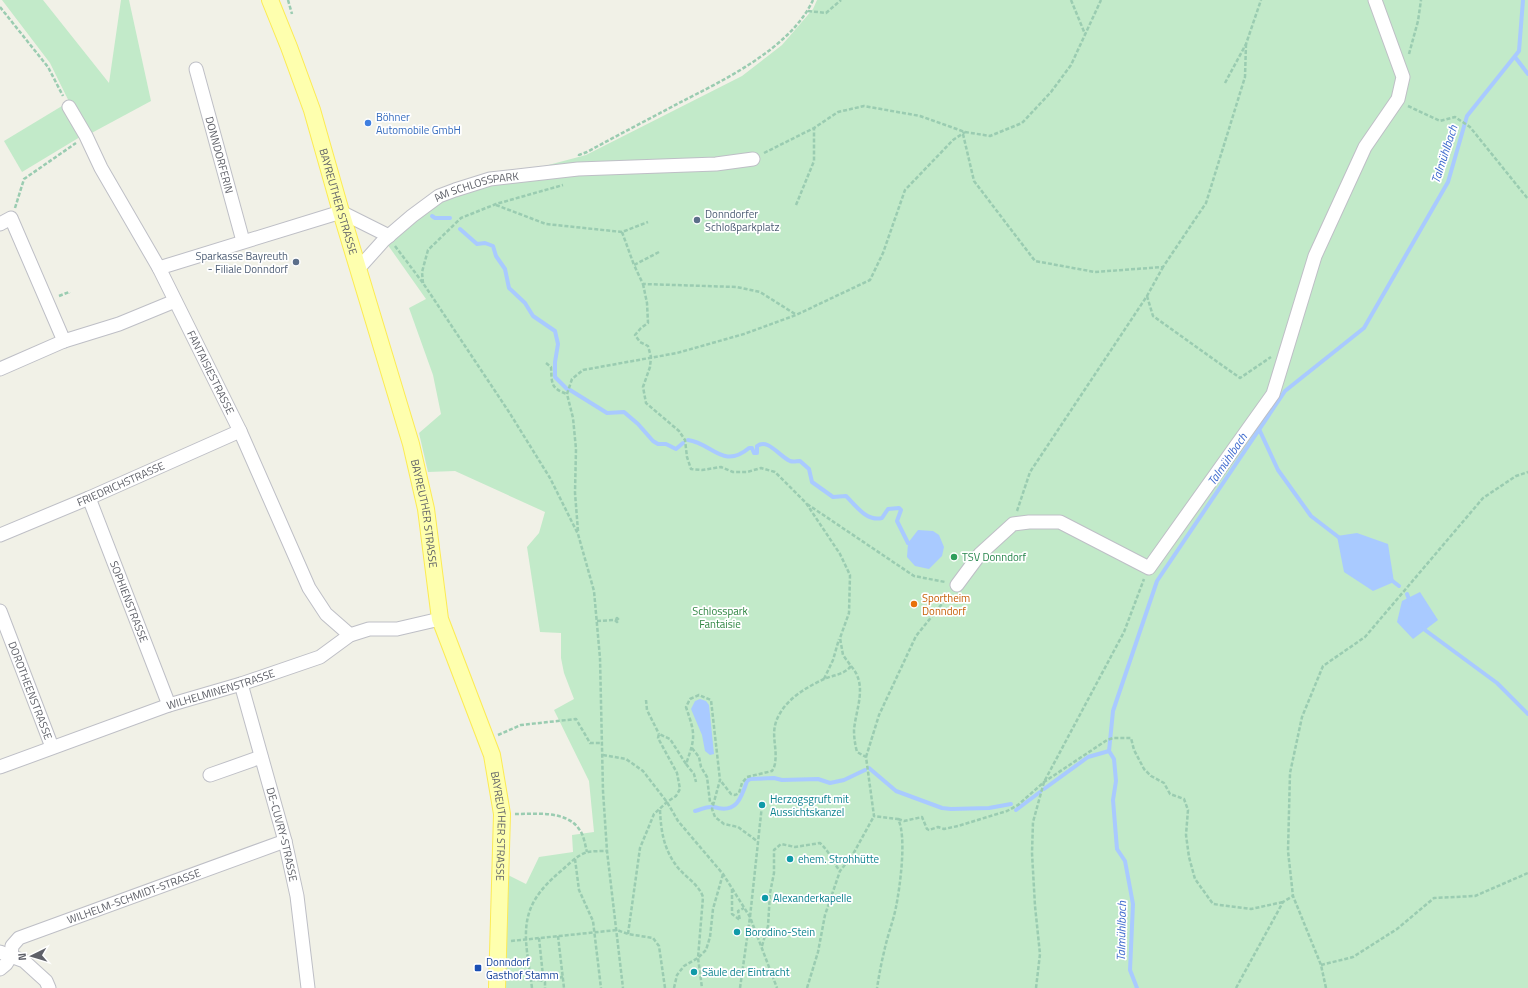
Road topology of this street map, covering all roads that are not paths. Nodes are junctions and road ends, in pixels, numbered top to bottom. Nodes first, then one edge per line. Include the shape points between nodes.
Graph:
1 (270, 0) edge
2 (1375, 0) edge
3 (196, 68) dead end
4 (69, 107) road end
5 (752, 159) road end
6 (341, 212) junction
7 (0, 224) edge
8 (389, 236) junction
9 (243, 241) junction
10 (159, 268) junction
11 (358, 269) junction
12 (175, 301) junction
13 (64, 341) junction
14 (0, 369) edge
15 (240, 431) junction
16 (89, 498) junction
17 (0, 535) edge
18 (957, 585) road end
19 (0, 611) edge
20 (440, 619) junction
21 (350, 635) junction
22 (241, 684) junction
23 (170, 705) junction
24 (52, 747) junction
25 (261, 756) junction
26 (0, 767) edge
27 (210, 774) dead end
28 (285, 841) junction
29 (5, 954) edge
30 (0, 969) edge
31 (49, 988) edge
32 (308, 988) edge
33 (497, 988) edge

1 - 6 main road, BAYREUTHER STRASSE via 312,110
2 - 18 street via 1403,77 1398,99 1365,147 1315,256 1273,394 1149,568 1060,522 1029,522 1013,524 980,554
3 - 9 street, DONNDORFERIN
4 - 10 street, FANTAISIESTRASSE
5 - 8 street, AM SCHLOSSPARK via 716,164 578,169 490,179 439,196
6 - 8 street
6 - 9 street
6 - 11 main road, BAYREUTHER STRASSE
7 - 13 street via 11,218
8 - 11 street, AM SCHLOSSPARK
9 - 10 street
10 - 12 street, FANTAISIESTRASSE
11 - 20 main road, BAYREUTHER STRASSE via 411,444 424,502
12 - 13 street via 118,324
12 - 15 street, FANTAISIESTRASSE
13 - 14 street
15 - 16 street, FRIEDRICHSTRASSE
15 - 21 street, FANTAISIESTRASSE via 309,588 326,614
16 - 17 street, FRIEDRICHSTRASSE
16 - 23 street, SOPHIENSTRASSE
19 - 24 street, DOROTHEENSTRASSE
20 - 21 street, WILHELMINENSTRASSE via 397,629 369,629
20 - 33 main road, BAYREUTHER STRASSE via 492,755 502,814
21 - 22 street, WILHELMINENSTRASSE via 320,657
22 - 23 street, WILHELMINENSTRASSE
22 - 25 street, DE-CUVRY-STRASSE
23 - 24 street, WILHELMINENSTRASSE
24 - 26 street, WILHELMINENSTRASSE
25 - 27 street
25 - 28 street, DE-CUVRY-STRASSE
28 - 29 street, WILHELM-SCHMIDT-STRASSE via 19,938
28 - 32 street, DE-CUVRY-STRASSE via 297,896
29 - 30 street, WILHELM-SCHMIDT-STRASSE via 6,964
29 - 31 street via 24,961 46,981

